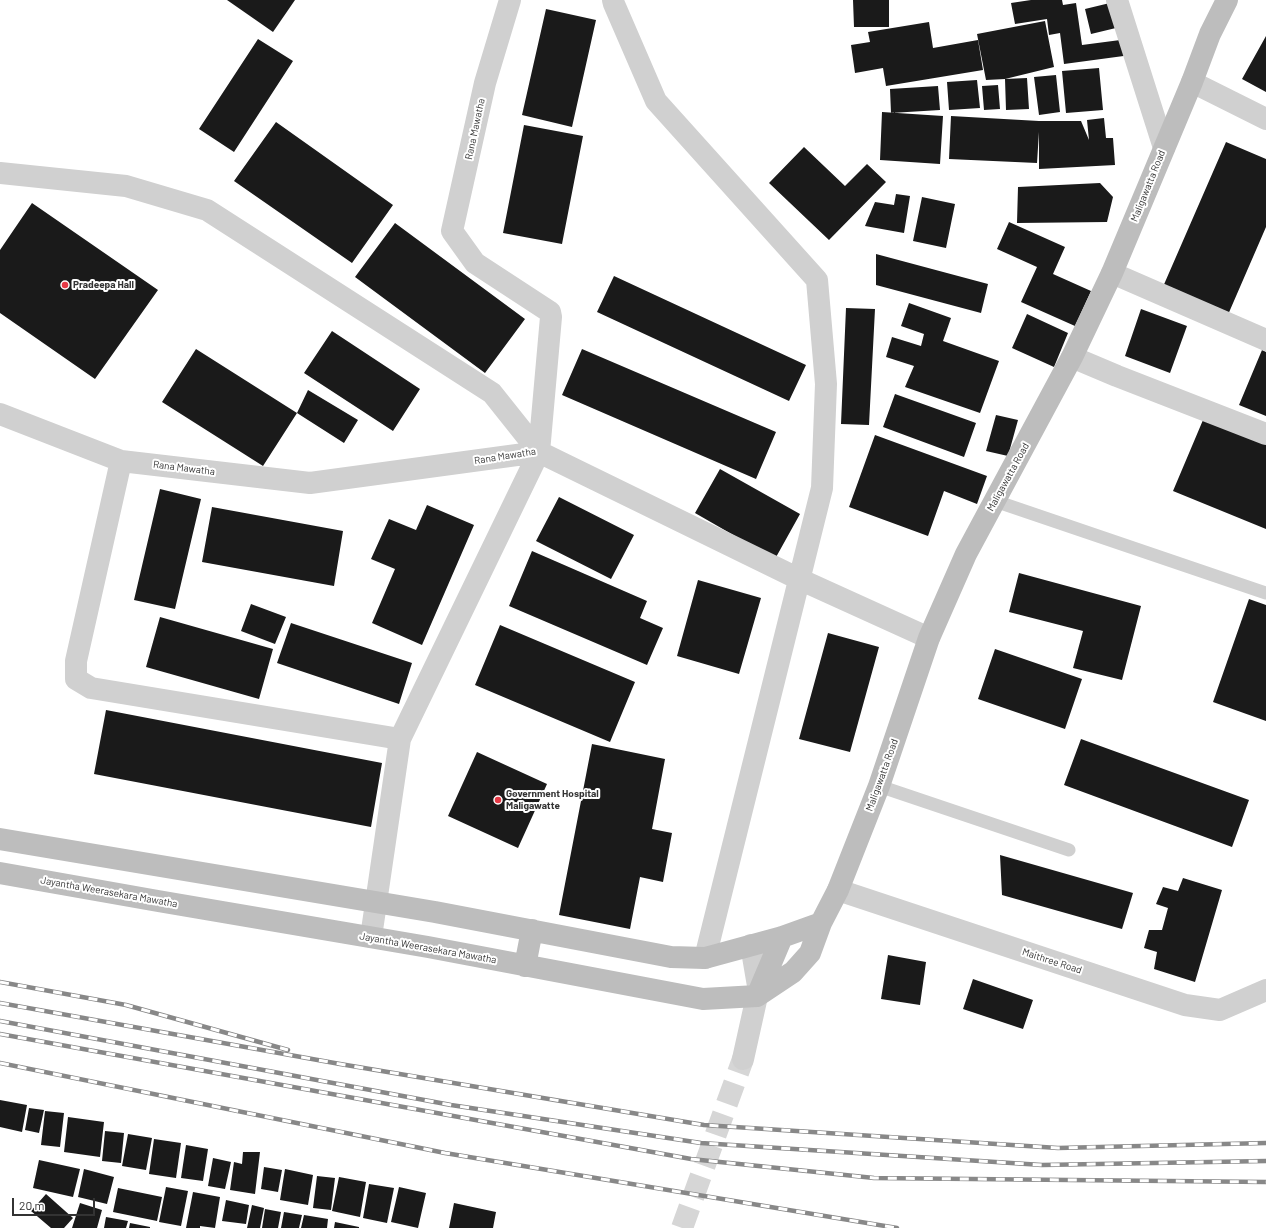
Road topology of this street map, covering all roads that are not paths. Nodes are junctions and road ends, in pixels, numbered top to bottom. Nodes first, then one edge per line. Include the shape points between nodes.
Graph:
1 (510, 0) edge
2 (1117, 0) edge
3 (1227, 0) edge
4 (613, 2) edge
5 (1192, 82) junction
6 (1266, 119) edge
7 (1164, 148) junction
8 (0, 172) edge
9 (1112, 273) junction
10 (1266, 340) edge
11 (1072, 357) junction
12 (0, 414) edge
13 (1266, 434) edge
14 (539, 452) junction
15 (121, 461) junction
16 (995, 501) junction
17 (799, 579) junction
18 (1266, 593) edge
19 (929, 638) junction
20 (400, 739) junction
21 (879, 786) junction
22 (0, 839) edge
23 (1069, 850) dead end
24 (0, 872) edge
25 (838, 890) junction
26 (377, 902) junction
27 (821, 923) junction
28 (532, 930) junction
29 (371, 937) junction
30 (782, 937) junction
31 (751, 945) junction
32 (705, 958) junction
33 (525, 966) junction
34 (1266, 990) edge
35 (758, 996) junction
36 (743, 1058) tunnel mouth

1 - 14 street, Rana Mawatha via 485,83 452,231 474,263 550,312
2 - 7 street
3 - 5 main road, Maligawatta Road via 1210,34
4 - 17 street via 656,101 817,280 826,384 822,488
5 - 6 street
5 - 7 main road, Maligawatta Road
7 - 9 main road, Maligawatta Road
8 - 14 street via 126,186 207,210 492,393
9 - 10 street
9 - 11 main road, Maligawatta Road
11 - 13 street
11 - 16 main road, Maligawatta Road
12 - 15 street, Rana Mawatha
14 - 15 street, Rana Mawatha via 310,483
14 - 17 street
14 - 20 street
15 - 20 street via 76,661 76,679 91,688
16 - 18 lane
16 - 19 main road, Maligawatta Road via 966,554
17 - 19 street
17 - 32 street
19 - 21 main road, Maligawatta Road
20 - 26 street
21 - 23 lane
21 - 25 main road, Maligawatta Road
22 - 26 main road
24 - 29 main road, Jayantha Weerasekara Mawatha
25 - 27 main road, Maligawatta Road
25 - 34 street, Maithree Road via 1185,1006 1220,1010
26 - 28 main road
26 - 29 street
27 - 30 main road
27 - 35 main road via 810,953 793,972
28 - 32 main road via 671,957
28 - 33 main road
29 - 33 main road, Jayantha Weerasekara Mawatha
30 - 31 main road
30 - 35 main road
31 - 32 main road
31 - 35 street
33 - 35 main road, Jayantha Weerasekara Mawatha via 703,998
35 - 36 street

